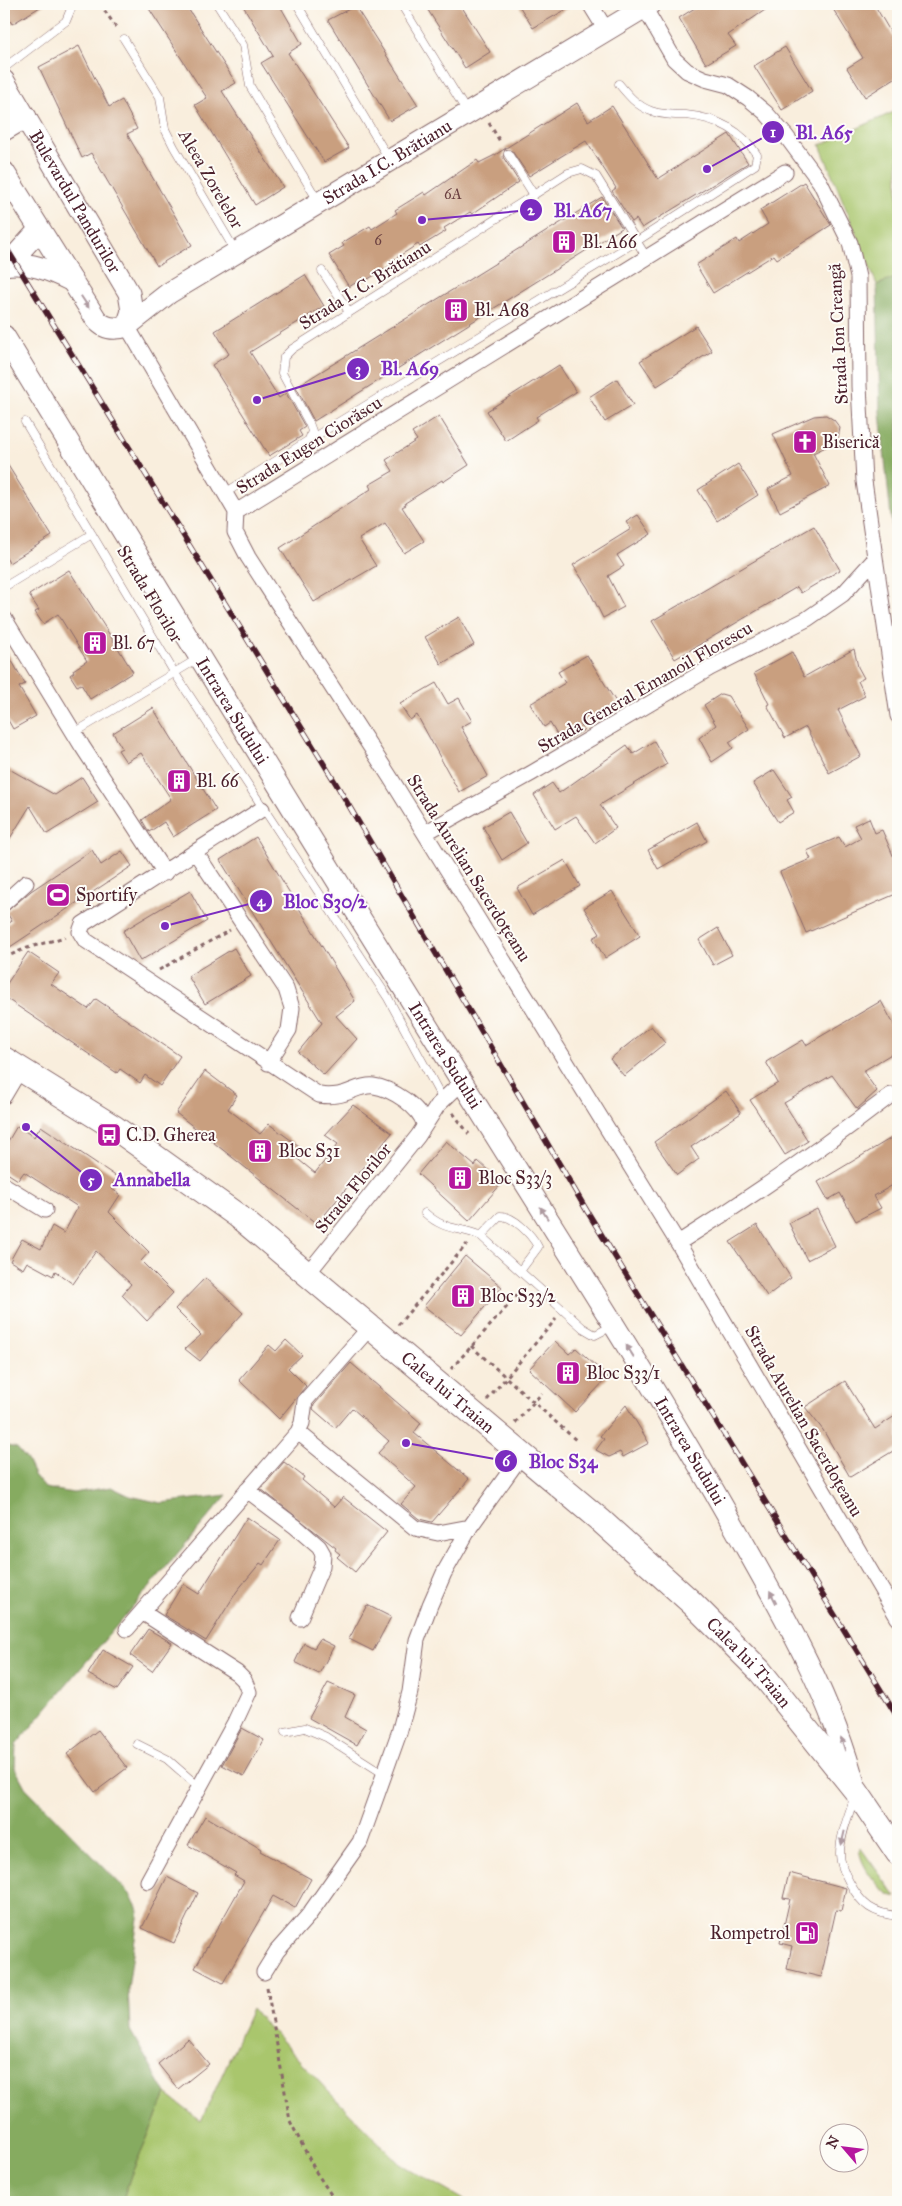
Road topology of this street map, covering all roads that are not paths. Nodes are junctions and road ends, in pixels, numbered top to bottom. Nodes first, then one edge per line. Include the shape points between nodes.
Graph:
1 (73, 4) edge
2 (217, 4) edge
3 (297, 4) edge
4 (401, 4) edge
5 (590, 4) edge
6 (647, 6) edge
7 (606, 30) junction
8 (124, 39) road end
9 (4, 68) edge
10 (4, 81) edge
11 (618, 84) dead end
12 (473, 110) junction
13 (26, 117) junction
14 (4, 130) edge
15 (508, 154) road end
16 (390, 160) junction
17 (4, 172) edge
18 (785, 172) dead end
19 (534, 195) junction
20 (319, 203) junction
21 (39, 230) junction
22 (636, 241) junction
23 (236, 252) junction
24 (647, 258) junction
25 (6, 265) edge
26 (322, 271) dead end
27 (72, 281) junction
28 (349, 312) junction
29 (127, 326) junction
30 (4, 336) edge
31 (25, 422) dead end
32 (309, 440) junction
33 (225, 493) junction
34 (236, 512) junction
35 (92, 534) junction
36 (874, 560) junction
37 (4, 586) edge
38 (4, 618) edge
39 (200, 657) junction
40 (174, 672) junction
41 (898, 716) edge
42 (74, 733) junction
43 (262, 809) junction
44 (424, 833) junction
45 (196, 853) junction
46 (165, 873) junction
47 (26, 883) dead end
48 (4, 903) edge
49 (268, 1063) junction
50 (12, 1064) edge
51 (462, 1082) junction
52 (891, 1095) dead end
53 (4, 1096) edge
54 (443, 1100) junction
55 (424, 1124) junction
56 (4, 1185) edge
57 (45, 1210) dead end
58 (424, 1213) dead end
59 (479, 1235) junction
60 (678, 1243) junction
61 (520, 1271) junction
62 (308, 1273) junction
63 (614, 1325) junction
64 (378, 1332) junction
65 (298, 1432) junction
66 (523, 1453) junction
67 (246, 1490) junction
68 (470, 1527) junction
69 (142, 1612) junction
70 (300, 1618) dead end
71 (898, 1618) edge
72 (127, 1629) dead end
73 (285, 1732) dead end
74 (137, 1744) dead end
75 (384, 1774) junction
76 (200, 1787) junction
77 (856, 1791) junction
78 (898, 1853) edge
79 (148, 1881) dead end
80 (898, 1916) edge
81 (264, 1972) road end

1 - 9 lane via 66,21
2 - 20 lane via 243,45 250,86
3 - 16 lane
4 - 12 lane
5 - 7 street
6 - 7 street, Strada I.C. Brătianu
6 - 36 street, Strada Ion Creangă via 663,42 681,65 705,79 728,85 748,98 786,136 820,182 850,243 858,277 864,481
7 - 12 street, Strada I.C. Brătianu
8 - 23 lane, Aleea Zorelelor via 160,97 165,128 174,147
10 - 13 street, Bulevardul Pandurilor
11 - 22 lane via 636,103 650,111 711,120 734,129 748,140 757,155 755,165
12 - 16 street, Strada I.C. Brătianu
13 - 14 street
13 - 29 street, Bulevardul Pandurilor via 129,293 132,311
15 - 19 lane
16 - 20 street, Strada I.C. Brătianu
17 - 21 street
18 - 24 street, Strada Eugen Ciorăscu
19 - 22 lane, Strada I. C. Brătianu via 568,173 582,169 596,176
19 - 28 lane, Strada I. C. Brătianu
20 - 23 street, Strada I.C. Brătianu
21 - 25 street
21 - 27 street
22 - 24 lane, Strada I. C. Brătianu
22 - 32 lane
23 - 29 street, Strada I.C. Brătianu via 169,293
24 - 34 street, Strada Eugen Ciorăscu
25 - 27 street via 34,266
26 - 28 lane
27 -> 29 street via 100,324 114,328
28 - 32 lane, Strada I. C. Brătianu via 292,349 281,366 309,423 312,431
29 - 33 street
30 - 39 street, Intrarea Sudului
31 - 35 lane, Strada Florilor
32 - 33 lane
33 - 34 street
34 - 44 street, Strada Aurelian Sacerdoțeanu via 235,532 248,557
35 - 37 lane
35 - 40 lane, Strada Florilor
36 - 41 street, Strada Ion Creangă
36 - 44 street, Strada General Emanoil Florescu via 843,594 807,619 710,668
38 - 42 street
39 - 40 lane
39 - 51 street, Intrarea Sudului
40 - 42 lane
40 - 43 lane, Strada Florilor
42 - 46 street
43 - 45 street
43 - 54 lane, Strada Florilor via 388,998
44 - 60 street, Strada Aurelian Sacerdoțeanu
45 - 46 street
45 - 49 street via 286,989 292,1008 289,1030
46 - 49 street via 83,924 80,932 86,940
47 - 48 street
49 - 55 street via 319,1095 328,1097 370,1085 382,1086 410,1104
50 - 53 street
50 - 62 main road, Calea lui Traian via 191,1180
51 - 54 street, Strada Florilor
63 -> 51 street, Intrarea Sudului
52 - 60 street via 832,1141
54 - 55 street, Strada Florilor
55 - 62 street, Strada Florilor via 418,1136
56 - 57 street
58 - 59 lane via 445,1227
59 - 61 lane
59 - 61 lane via 500,1216 513,1220 538,1247
60 - 71 street, Strada Aurelian Sacerdoțeanu
61 - 63 lane via 595,1335
62 - 64 main road, Calea lui Traian
77 -> 63 street, Intrarea Sudului via 841,1737 824,1696 762,1575
64 - 65 street via 305,1401
64 - 66 main road, Calea lui Traian
65 - 67 street
65 - 68 street via 415,1528 438,1534
66 - 68 street
66 - 77 main road, Calea lui Traian via 734,1644 785,1701
67 - 69 street
67 - 70 street via 296,1527 319,1547 322,1554 322,1566
68 - 75 street via 444,1573 418,1640 410,1692
69 - 72 street
69 - 76 street via 237,1673 249,1692
73 - 75 lane via 305,1728 326,1737
74 - 76 lane via 166,1759
75 - 81 street via 360,1842
76 - 79 street
77 - 78 main road, Calea lui Traian
77 -> 80 lane via 843,1836 841,1867 868,1906 884,1914

